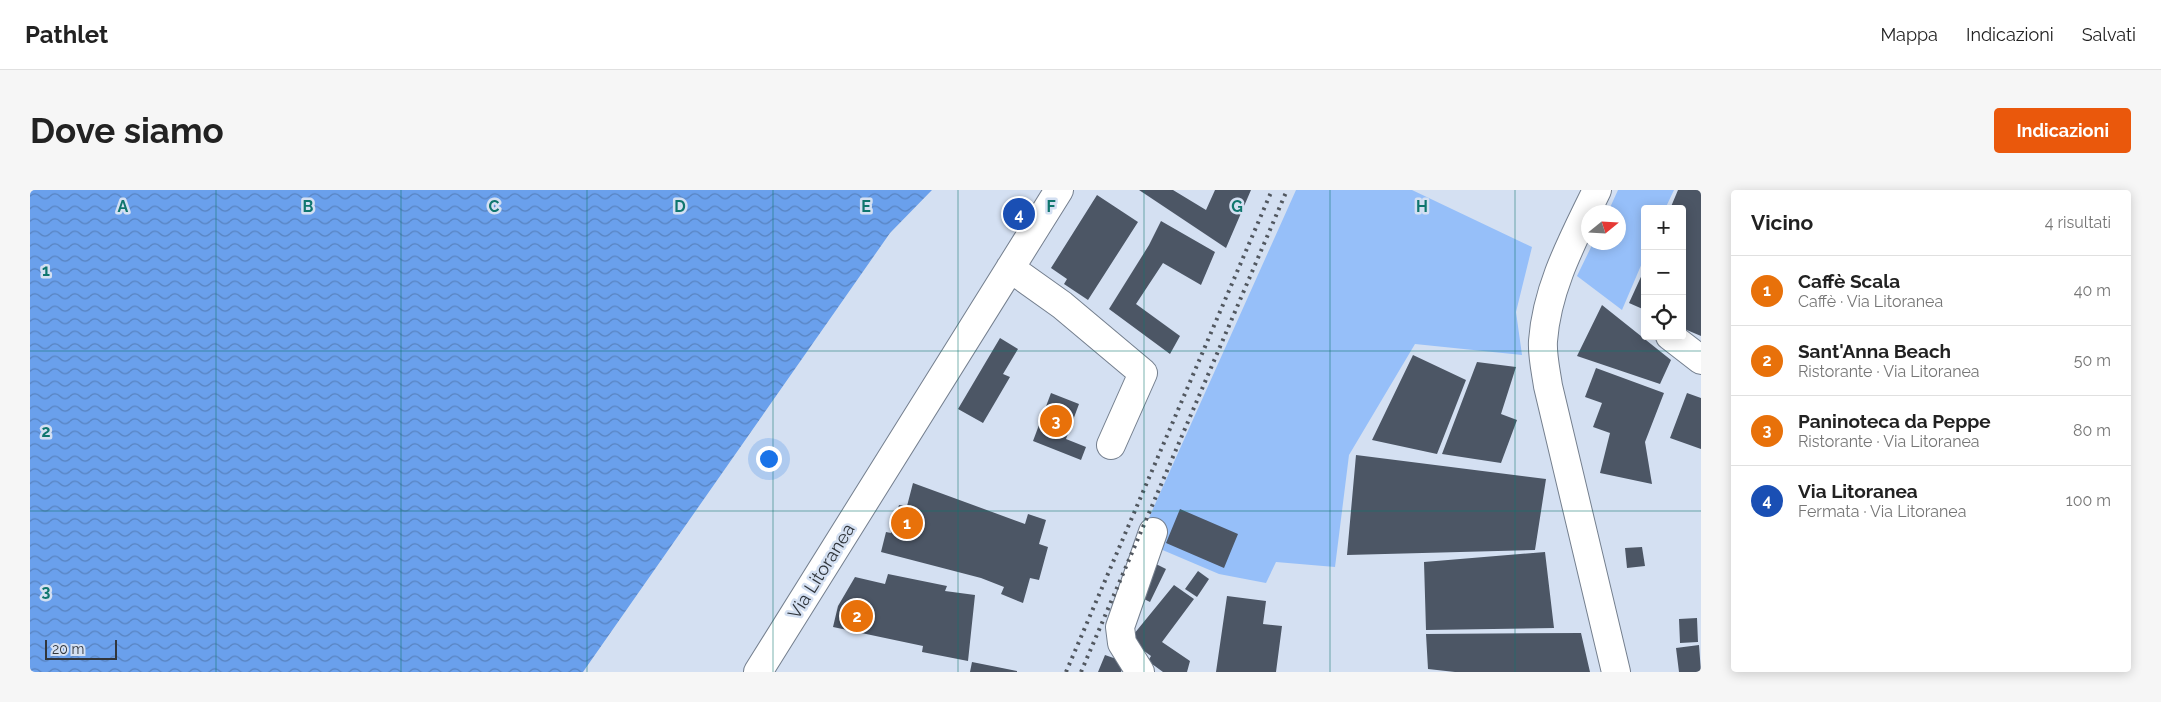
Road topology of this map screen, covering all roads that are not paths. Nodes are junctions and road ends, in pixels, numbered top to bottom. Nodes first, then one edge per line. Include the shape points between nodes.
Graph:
1 (1059, 190) edge
2 (1598, 190) edge
3 (1010, 268) junction
4 (1675, 340) edge
5 (1701, 360) edge
6 (1110, 445) dead end
7 (1153, 532) dead end
8 (758, 672) edge
9 (1140, 672) edge
10 (1616, 672) edge

1 - 3 street, Via Litoranea
2 - 10 street via 1553,290 1543,342 1548,386
3 - 6 street via 1062,305 1143,373
3 - 8 street, Via Litoranea
4 - 5 street
7 - 9 street via 1120,627 1122,643

